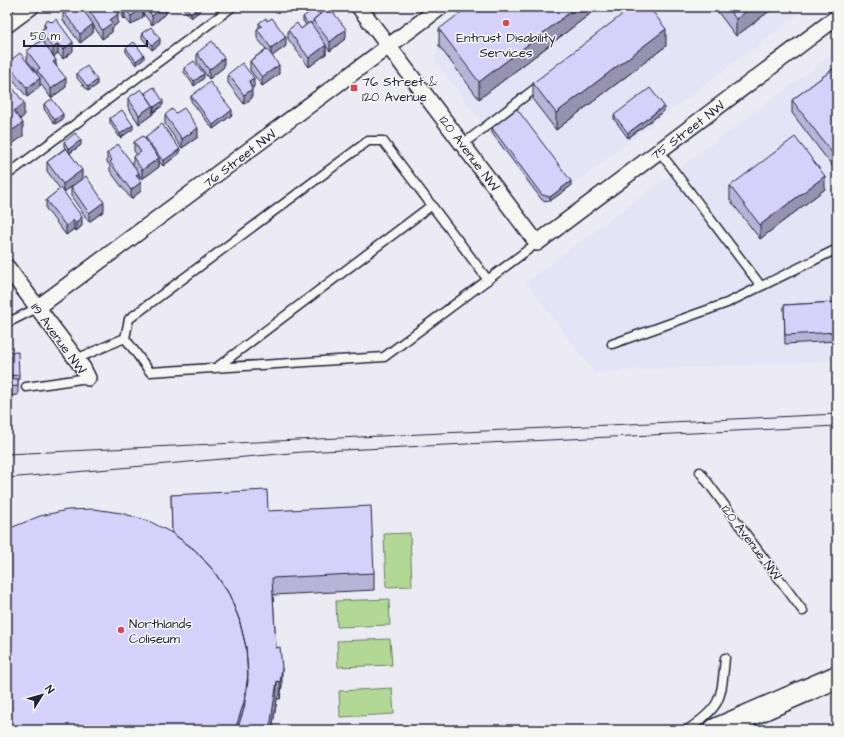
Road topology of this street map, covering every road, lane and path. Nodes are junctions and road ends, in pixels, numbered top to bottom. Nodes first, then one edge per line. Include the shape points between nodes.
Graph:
1 (31, 7) edge
2 (232, 7) edge
3 (359, 7) edge
4 (441, 7) edge
5 (837, 18) edge
6 (7, 25) edge
7 (389, 46) junction
8 (549, 78) edge
9 (463, 144) junction
10 (659, 150) junction
11 (7, 175) edge
12 (432, 206) junction
13 (537, 243) junction
14 (837, 249) edge
15 (7, 267) edge
16 (488, 280) junction
17 (761, 286) junction
18 (37, 308) junction
19 (7, 323) edge
20 (124, 338) junction
21 (612, 344) dead end
22 (76, 359) junction
23 (216, 368) junction
24 (88, 378) joint
25 (26, 387) dead end
26 (700, 472) dead end
27 (803, 611) dead end
28 (725, 658) dead end
29 (837, 677) edge
30 (687, 730) edge
31 (715, 730) edge

1 - 6 street
2 - 11 lane
3 - 7 street, 120 Avenue NW
4 - 7 street, 76 Street NW
5 - 10 street, 75 Street NW
7 - 9 street, 120 Avenue NW
7 - 18 street, 76 Street NW
8 - 9 lane
9 - 13 street, 120 Avenue NW
10 - 13 street, 75 Street NW
10 - 17 lane
12 - 16 lane
12 - 20 lane via 383,141 368,141 129,319
12 - 23 lane
13 - 16 lane
14 - 17 lane
15 - 18 street, 119 Avenue NW
16 - 23 lane via 384,357
17 - 21 lane via 727,303
18 - 19 lane
18 - 22 street, 119 Avenue NW
20 - 22 lane
20 - 23 lane via 150,372
22 - 24 street, 119 Avenue NW
24 - 25 lane, 119 Avenue NW
26 - 27 lane, 120 Avenue NW
28 - 30 lane via 722,688 717,704 709,715
29 - 31 main road

